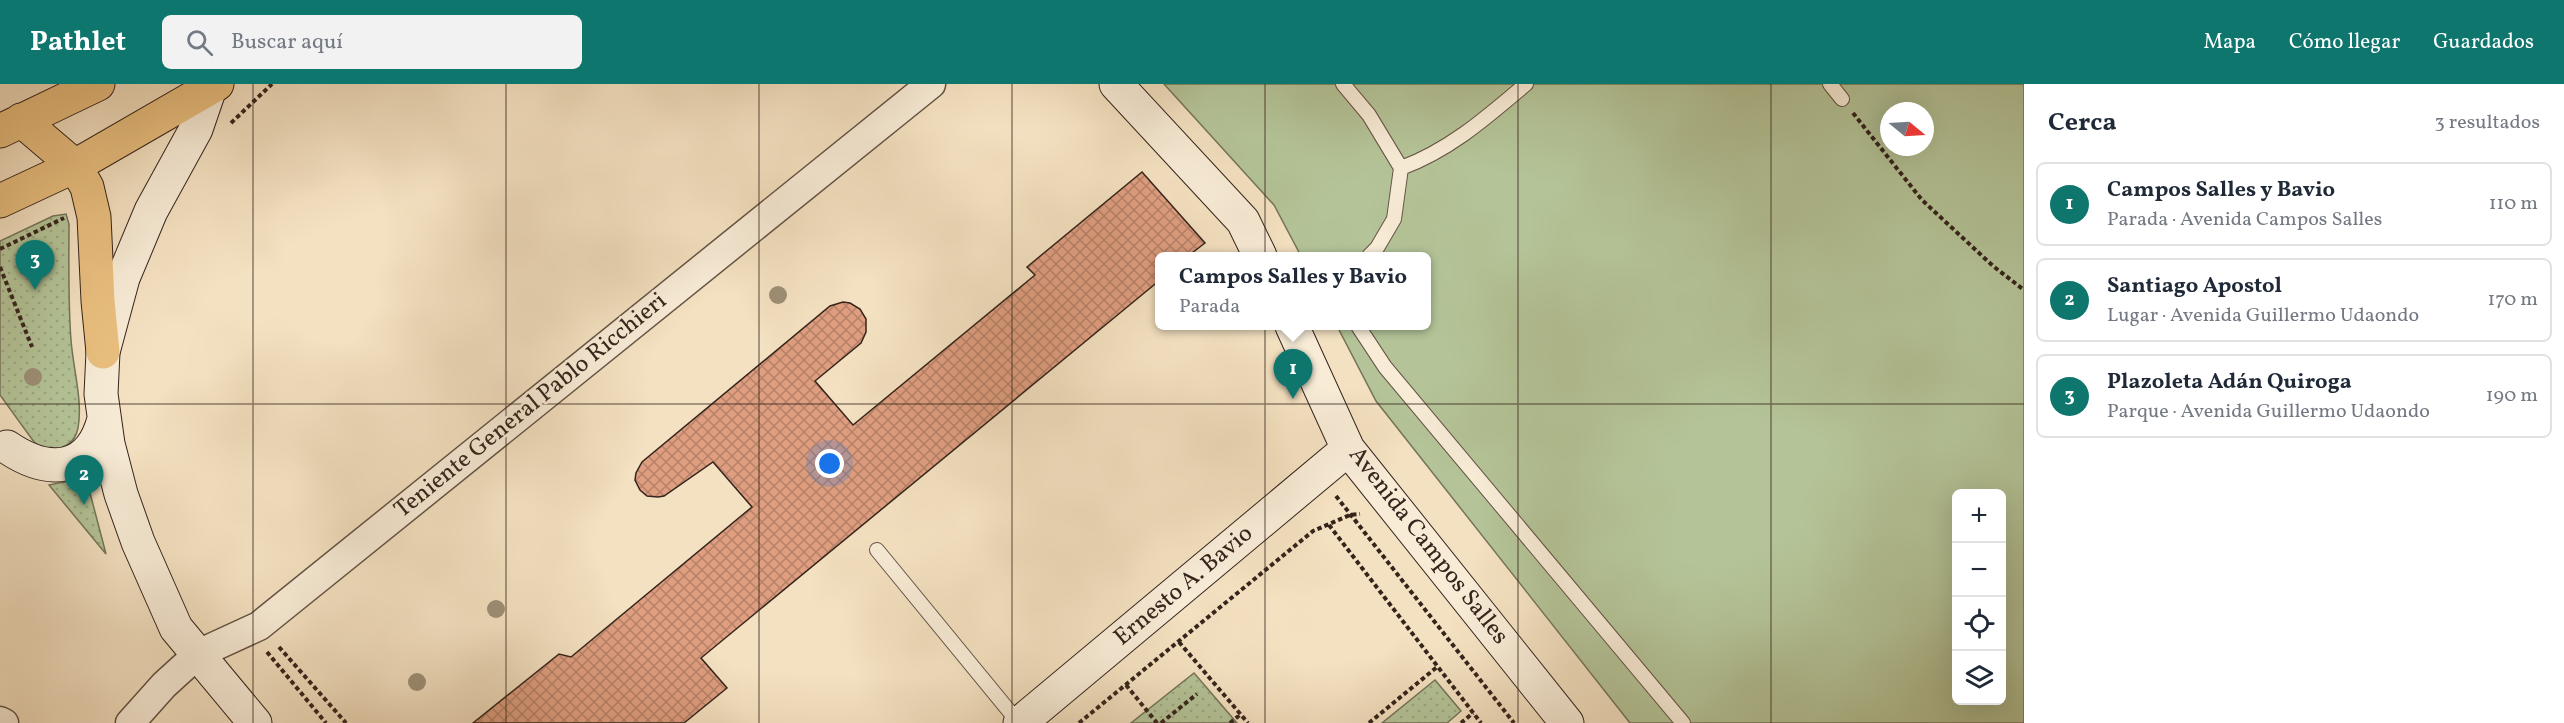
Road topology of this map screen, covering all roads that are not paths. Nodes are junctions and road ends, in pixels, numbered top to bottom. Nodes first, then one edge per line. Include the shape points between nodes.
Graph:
1 (98, 84) edge
2 (931, 84) edge
3 (1116, 84) edge
4 (1343, 84) edge
5 (1526, 84) edge
6 (1830, 84) edge
7 (212, 85) edge
8 (1842, 99) road end
9 (11, 126) edge
10 (75, 166) junction
11 (1401, 168) junction
12 (0, 201) edge
13 (1258, 252) edge
14 (1373, 252) edge
15 (1294, 330) edge
16 (1361, 330) edge
17 (103, 352) junction
18 (104, 419) junction
19 (7, 447) dead end
20 (1348, 449) junction
21 (877, 550) dead end
22 (198, 654) junction
23 (130, 723) edge
24 (255, 723) edge
25 (1019, 723) edge
26 (1567, 723) edge
27 (1683, 723) edge

1 - 9 main road
2 - 22 street, Teniente General Pablo Ricchieri via 254,629
3 - 13 main road via 1243,220
4 - 11 lane via 1369,115
5 - 11 lane via 1465,135 1424,160
6 - 8 lane
7 - 10 main road
7 - 17 main road via 196,129 136,244
9 - 10 main road
10 - 12 main road
10 - 17 main road via 93,204
11 - 14 lane via 1394,219
15 - 20 main road, Avenida Campos Salles
16 - 27 lane via 1385,367
17 - 18 main road
18 - 19 main road via 92,446 65,464 34,463
18 - 22 main road via 121,494 138,542 176,628
20 - 25 main road, Ernesto A. Bavio
20 - 26 main road, Avenida Campos Salles
21 - 25 lane
22 - 23 street, Teniente General Pablo Ricchieri
22 - 24 main road

